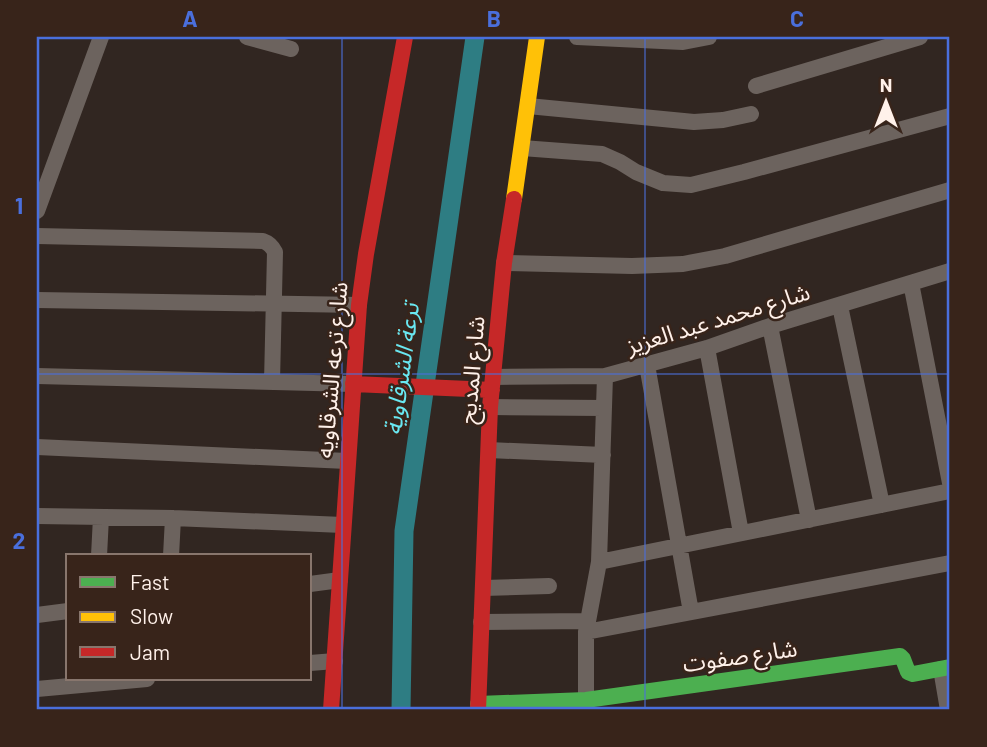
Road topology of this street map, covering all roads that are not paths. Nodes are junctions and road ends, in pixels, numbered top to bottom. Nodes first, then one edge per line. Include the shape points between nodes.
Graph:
1 (101, 37) edge
2 (247, 37) edge
3 (405, 37) edge
4 (537, 37) edge
5 (576, 37) edge
6 (709, 37) edge
7 (920, 37) edge
8 (683, 39) edge
9 (291, 49) dead end
10 (756, 86) dead end
11 (528, 106) junction
12 (751, 114) dead end
13 (950, 116) edge
14 (522, 148) junction
15 (950, 190) edge
16 (37, 211) edge
17 (37, 236) edge
18 (504, 263) junction
19 (950, 271) edge
20 (911, 284) junction
21 (37, 300) edge
22 (274, 304) junction
23 (359, 305) junction
24 (839, 306) junction
25 (769, 326) junction
26 (707, 348) junction
27 (646, 365) junction
28 (37, 376) edge
29 (605, 376) junction
30 (272, 382) junction
31 (353, 384) junction
32 (492, 391) junction
33 (604, 408) junction
34 (37, 447) edge
35 (489, 450) junction
36 (603, 454) junction
37 (347, 461) junction
38 (950, 483) edge
39 (950, 491) edge
40 (883, 505) junction
41 (37, 516) edge
42 (102, 517) junction
43 (173, 518) junction
44 (809, 520) junction
45 (343, 525) junction
46 (741, 533) junction
47 (678, 546) junction
48 (99, 554) edge
49 (171, 554) edge
50 (599, 562) junction
51 (950, 563) edge
52 (340, 580) junction
53 (312, 584) edge
54 (549, 586) dead end
55 (483, 588) junction
56 (66, 611) edge
57 (691, 612) junction
58 (37, 615) edge
59 (481, 622) junction
60 (587, 626) junction
61 (335, 661) junction
62 (312, 663) edge
63 (946, 668) edge
64 (136, 680) edge
65 (37, 689) edge
66 (586, 705) edge
67 (478, 707) edge
68 (331, 710) edge
69 (948, 710) edge

1 - 16 street
2 - 9 street
3 - 23 street, شارع ترعه الشرقاويه
4 - 11 street, شارع المديح
5 - 8 street
6 - 8 street
7 - 10 street
11 - 12 street via 694,122
11 - 14 street, شارع المديح
13 - 14 street via 691,185 663,183 602,155
14 - 18 street, شارع المديح
15 - 18 street via 725,256 683,264
17 - 22 street via 263,241 275,252
18 - 32 street, شارع المديح
19 - 20 street, شارع محمد عبد العزيز
20 - 24 street, شارع محمد عبد العزيز
20 - 38 street
21 - 22 street
22 - 23 street
22 - 30 street
23 - 31 street, شارع ترعه الشرقاويه
24 - 25 street, شارع محمد عبد العزيز
24 - 40 street
25 - 26 street, شارع محمد عبد العزيز
25 - 44 street
26 - 27 street, شارع محمد عبد العزيز
26 - 46 street
27 - 29 street, شارع محمد عبد العزيز
27 - 47 street
28 - 30 street
29 - 32 street, شارع محمد عبد العزيز
29 - 33 street
30 - 31 street
31 - 32 street
31 - 37 street, شارع ترعه الشرقاويه
32 - 33 street
32 - 35 street, شارع المديح
33 - 36 street
34 - 37 street
35 - 36 street
35 - 55 street, شارع المديح
36 - 50 street
37 - 45 street, شارع ترعه الشرقاويه
39 - 40 street
40 - 44 street
41 - 42 street
42 - 43 street
42 - 48 street
43 - 45 street
43 - 49 street
44 - 46 street
45 - 52 street, شارع ترعه الشرقاويه
46 - 47 street
47 - 50 street
47 - 57 street
50 - 60 street
51 - 57 street
52 - 53 street
52 - 61 street, شارع ترعه الشرقاويه
54 - 55 street
55 - 59 street, شارع المديح
56 - 58 street
57 - 60 street
59 - 60 street
59 - 67 street, شارع المديح
60 - 66 street
61 - 62 street
61 - 68 street, شارع ترعه الشرقاويه
63 - 66 street, شارع صفوت via 910,673 900,656
63 - 69 street
64 - 65 street
66 - 67 street, شارع صفوت

